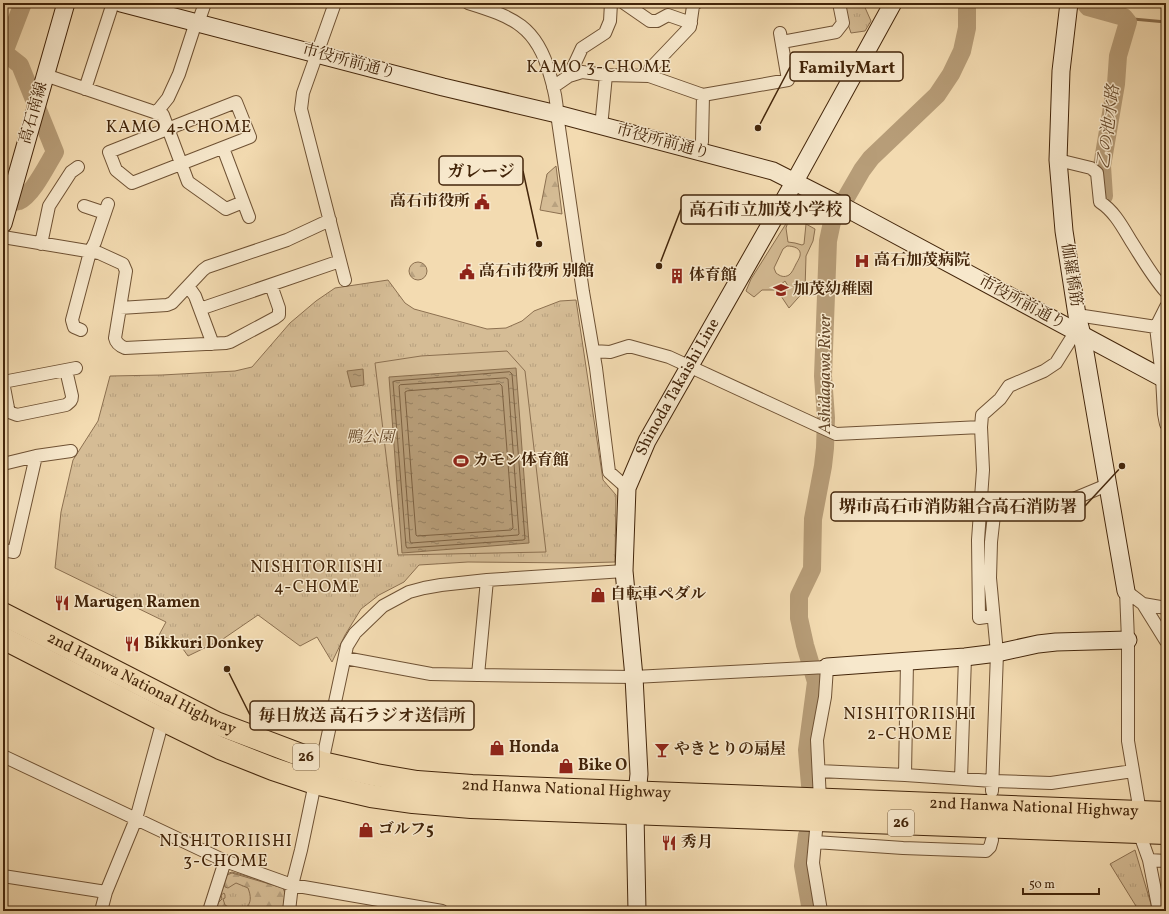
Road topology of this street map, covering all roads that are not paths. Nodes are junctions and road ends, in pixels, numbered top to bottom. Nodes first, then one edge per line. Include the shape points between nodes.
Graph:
1 (66, 3) edge
2 (113, 3) edge
3 (121, 3) edge
4 (204, 3) edge
5 (335, 3) edge
6 (468, 3) edge
7 (611, 3) edge
8 (624, 3) edge
9 (839, 3) edge
10 (893, 3) edge
11 (1068, 3) edge
12 (693, 4) edge
13 (197, 22) junction
14 (691, 23) junction
15 (318, 54) junction
16 (45, 75) junction
17 (569, 76) junction
18 (606, 76) junction
19 (649, 76) junction
20 (553, 87) junction
21 (85, 89) junction
22 (703, 95) junction
23 (156, 113) junction
24 (557, 114) junction
25 (602, 117) dead end
26 (168, 129) junction
27 (702, 142) dead end
28 (223, 148) junction
29 (1058, 160) junction
30 (181, 164) junction
31 (78, 168) dead end
32 (795, 181) junction
33 (243, 202) junction
34 (84, 206) dead end
35 (7, 210) edge
36 (249, 217) dead end
37 (330, 220) junction
38 (3, 237) edge
39 (41, 244) junction
40 (90, 252) junction
41 (340, 261) junction
42 (345, 280) dead end
43 (271, 285) junction
44 (188, 286) junction
45 (1166, 292) edge
46 (1166, 307) edge
47 (120, 308) junction
48 (200, 309) junction
49 (1077, 315) junction
50 (1156, 327) junction
51 (81, 330) dead end
52 (1082, 335) junction
53 (212, 344) junction
54 (592, 351) junction
55 (690, 367) junction
56 (1164, 378) edge
57 (3, 382) edge
58 (1166, 424) edge
59 (981, 427) junction
60 (71, 451) dead end
61 (36, 456) junction
62 (3, 464) edge
63 (1107, 485) junction
64 (627, 488) junction
65 (3, 550) edge
66 (624, 571) junction
67 (487, 580) junction
68 (1126, 591) junction
69 (1143, 604) junction
70 (1166, 608) edge
71 (3, 614) edge
72 (993, 616) junction
73 (3, 638) edge
74 (1128, 640) junction
75 (1166, 641) edge
76 (997, 653) junction
77 (965, 657) junction
78 (345, 658) junction
79 (907, 662) junction
80 (817, 668) junction
81 (478, 674) junction
82 (634, 677) junction
83 (163, 720) junction
84 (3, 756) edge
85 (322, 763) junction
86 (819, 771) junction
87 (1132, 771) junction
88 (905, 775) junction
89 (961, 779) junction
90 (314, 783) junction
91 (992, 786) junction
92 (637, 803) junction
93 (818, 810) junction
94 (1166, 813) edge
95 (136, 819) junction
96 (1139, 822) junction
97 (1166, 833) edge
98 (992, 840) dead end
99 (815, 842) junction
100 (1149, 860) junction
101 (225, 861) junction
102 (1166, 861) edge
103 (3, 876) edge
104 (292, 885) junction
105 (106, 892) junction
106 (101, 911) edge
107 (209, 911) edge
108 (289, 911) edge
109 (442, 911) edge
110 (637, 911) edge
111 (821, 911) edge
112 (1159, 911) edge

1 - 16 street, 高石南線
2 - 21 street
3 - 13 street, 市役所前通り
4 - 13 street
5 - 15 street
6 - 20 street via 510,18 525,28 538,44 548,66
7 - 17 street via 610,21 605,32 582,48
8 - 14 street via 650,21 657,22 668,15
9 - 22 street via 843,23 836,32 781,38 788,80
10 - 32 street, Shinoda Takaishi Line
11 - 29 street, 伽羅橋筋 via 1061,71
12 - 14 street
13 - 15 street, 市役所前通り
13 - 23 street via 179,74 168,98
14 - 19 street via 650,69
15 - 24 street, 市役所前通り
15 - 37 street via 303,93 301,109
16 - 21 street
16 - 35 street, 高石南線
17 - 18 street via 582,72
17 - 20 street
18 - 19 street
18 - 25 street
19 - 22 street
20 - 24 street
21 - 23 street
22 - 27 street
23 - 26 street via 163,115
24 - 32 street, 市役所前通り via 773,171
24 - 54 street
26 - 28 street via 236,102 250,137
26 - 30 street
26 - 30 street via 109,152 116,170 132,183
28 - 30 street
28 - 33 street
29 - 45 street via 1091,168 1097,173 1100,202 1108,207 1155,280
29 - 49 street, 伽羅橋筋 via 1064,231
30 - 33 street via 188,182 226,209
31 - 39 street via 71,172 49,206
32 - 52 street, 市役所前通り
32 - 55 street, Shinoda Takaishi Line
33 - 36 street
34 - 40 street via 106,208
37 - 41 street
37 - 44 street via 287,240 207,267
38 - 39 street
39 - 40 street
40 - 47 street via 121,262 125,267
40 - 51 street via 72,320 74,327
41 - 42 street
41 - 43 street
43 - 48 street
43 - 53 street via 280,311 277,317 226,344
44 - 47 street via 167,305
44 - 48 street
46 - 50 street
47 - 53 street via 115,338 121,347
48 - 53 street
49 - 50 street
49 - 52 street, 伽羅橋筋
50 - 56 street
52 - 56 street, 市役所前通り
52 - 59 street via 1071,339 1056,363 1009,386 1000,399 982,415
52 - 63 street, 伽羅橋筋
54 - 55 street via 610,352 629,346 669,357
54 - 64 street via 609,472
55 - 59 street via 836,434
55 - 64 street, Shinoda Takaishi Line via 647,441
56 - 58 street
57 - 57 street via 71,369 72,400 66,405 17,415 9,412
59 - 72 street via 983,470 978,540 979,618
60 - 61 street
61 - 62 street
61 - 65 street via 14,552
63 - 68 street, 伽羅橋筋
63 - 72 street via 1071,500 995,506 990,578
64 - 66 street, Shinoda Takaishi Line
66 - 67 street
66 - 82 street, Shinoda Takaishi Line
67 - 78 street via 424,588 409,592 383,606 355,633 347,646
67 - 81 street
68 - 69 street
68 - 74 street
69 - 70 street
69 - 75 street
71 - 85 highway, 2nd Hanwa National Highway / 26 via 216,723
72 - 76 street
73 - 83 highway, 2nd Hanwa National Highway / 26
74 - 76 street via 1056,642
74 - 87 street via 1128,741
76 - 77 street
76 - 91 street
77 - 79 street
77 - 89 street
78 - 81 street via 431,674
78 - 85 street
79 - 80 street
79 - 88 street
80 - 82 street
80 - 86 street via 825,697 817,740
81 - 82 street
82 - 92 street, Shinoda Takaishi Line via 639,774
83 - 90 highway, 2nd Hanwa National Highway / 26 via 220,748
83 - 95 street
84 - 95 street
85 - 92 highway, 2nd Hanwa National Highway / 26 via 417,782
86 - 88 street
86 - 93 street
87 - 91 street via 1051,783
87 - 96 street
88 - 89 street
89 - 91 street
90 - 92 highway, 2nd Hanwa National Highway / 26 via 371,796 479,808
90 - 104 street
92 - 93 highway, 2nd Hanwa National Highway / 26
92 - 110 street, Shinoda Takaishi Line
93 - 96 highway, 2nd Hanwa National Highway / 26
93 - 99 street
94 - 96 highway, 2nd Hanwa National Highway / 26
95 - 101 street
95 - 105 street
96 - 97 highway, 2nd Hanwa National Highway / 26
96 - 100 street
98 - 99 street via 986,851
99 - 111 street via 813,863
100 - 102 street
100 - 112 street
101 - 104 street
101 - 107 street
103 - 105 street
104 - 108 street
104 - 109 street
105 - 106 street

